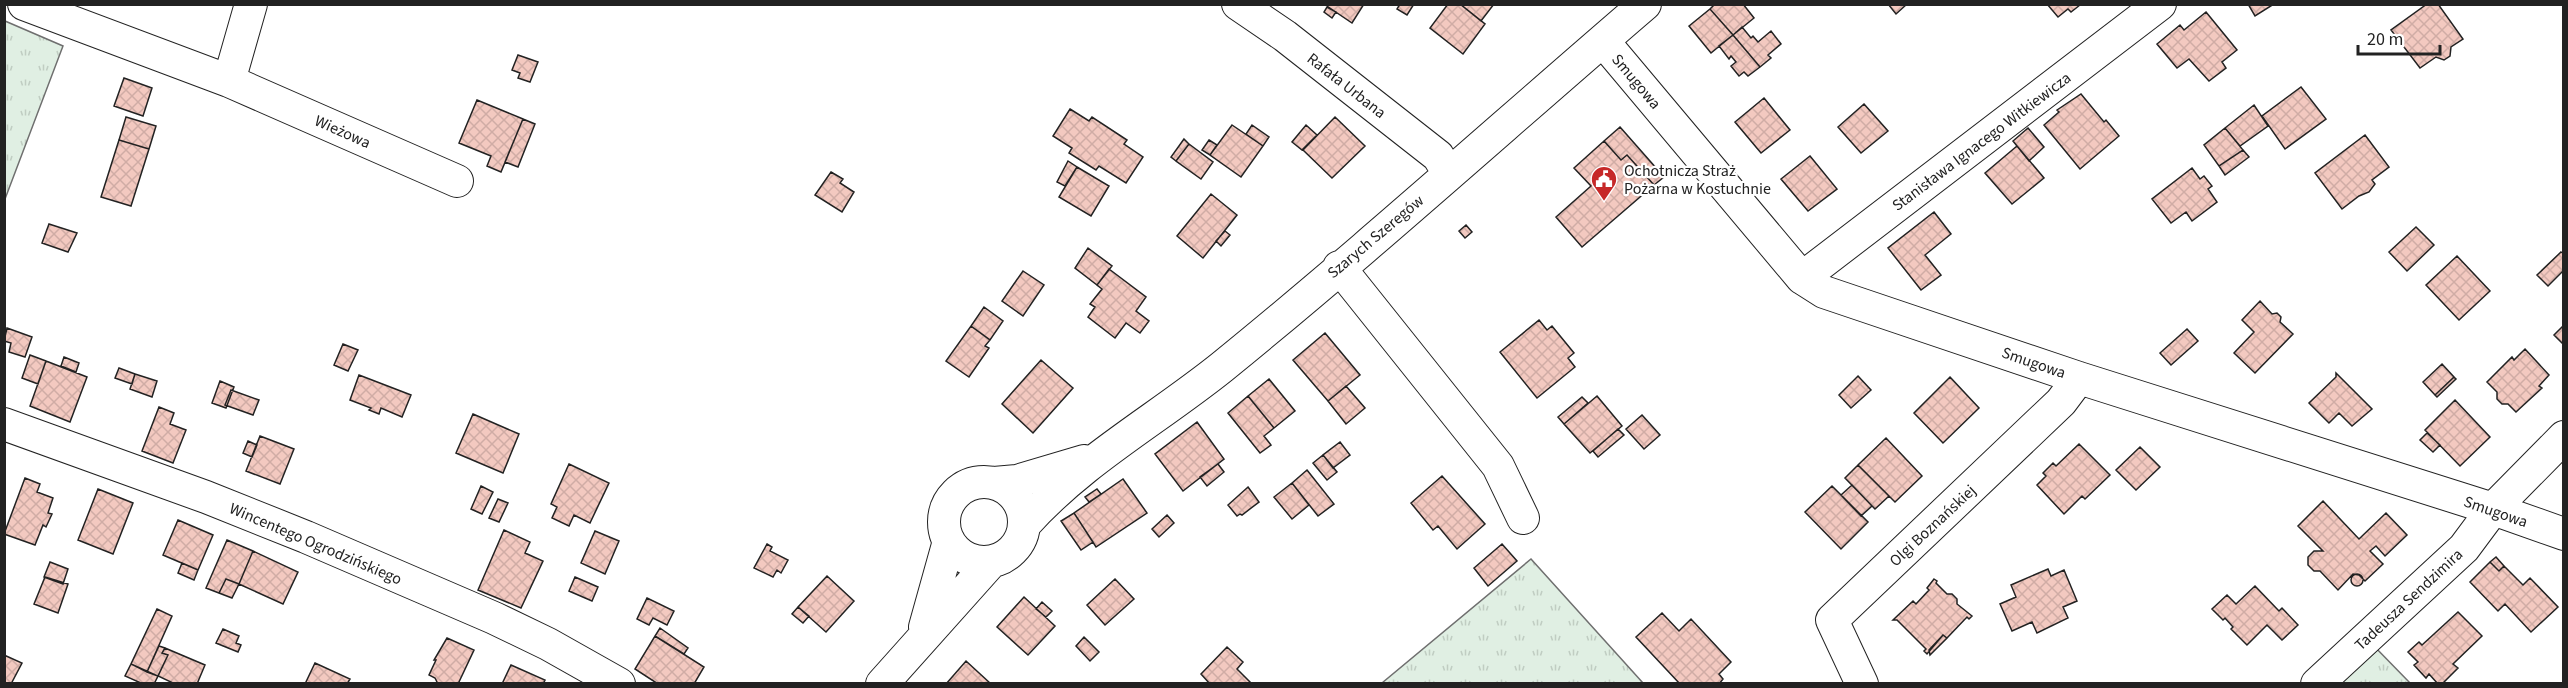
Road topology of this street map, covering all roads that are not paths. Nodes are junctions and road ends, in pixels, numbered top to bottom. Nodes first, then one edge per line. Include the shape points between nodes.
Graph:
1 (24, 4) edge
2 (251, 4) edge
3 (1238, 4) edge
4 (1645, 4) edge
5 (2160, 4) edge
6 (1603, 40) junction
7 (229, 81) junction
8 (1449, 174) junction
9 (457, 181) dead end
10 (1339, 267) junction
11 (1802, 278) junction
12 (2079, 378) junction
13 (4, 424) edge
14 (2564, 437) edge
15 (1096, 457) junction
16 (994, 483) junction
17 (2493, 509) junction
18 (1523, 518) dead end
19 (1024, 525) junction
20 (2564, 534) edge
21 (949, 541) junction
22 (991, 562) junction
23 (922, 638) junction
24 (619, 684) edge
25 (882, 684) edge
26 (1862, 684) edge
27 (2317, 684) edge

1 - 7 street, Wieżowa
2 - 7 street
3 - 8 street, Rafała Urbana via 1285,36 1437,156
4 - 6 street, Szarych Szeregów
5 - 11 street, Stanisława Ignacego Witkiewicza
6 - 8 street, Szarych Szeregów
6 - 11 street, Smugowa
7 - 9 street, Wieżowa
8 - 10 street, Szarych Szeregów
10 - 15 street, Szarych Szeregów via 1220,368
10 - 18 street via 1498,466
11 - 12 street, Smugowa via 1824,292
12 - 17 street, Smugowa
12 - 26 street, Olgi Boznańskiej via 2061,402 1832,620
13 - 24 street, Wincentego Ogrodzińskiego via 206,496 306,537 494,618
14 - 17 street, Tadeusza Sendzimira
15 - 16 street, Szarych Szeregów via 1017,481
15 - 19 street, Szarych Szeregów
16 - 19 street via 1017,498
16 - 21 street via 980,482 955,494 944,517
17 - 20 street, Smugowa
17 - 27 street, Tadeusza Sendzimira via 2464,548
19 - 22 street via 1013,550
21 - 22 street via 966,558
21 - 23 street
22 - 23 street
23 - 25 street

